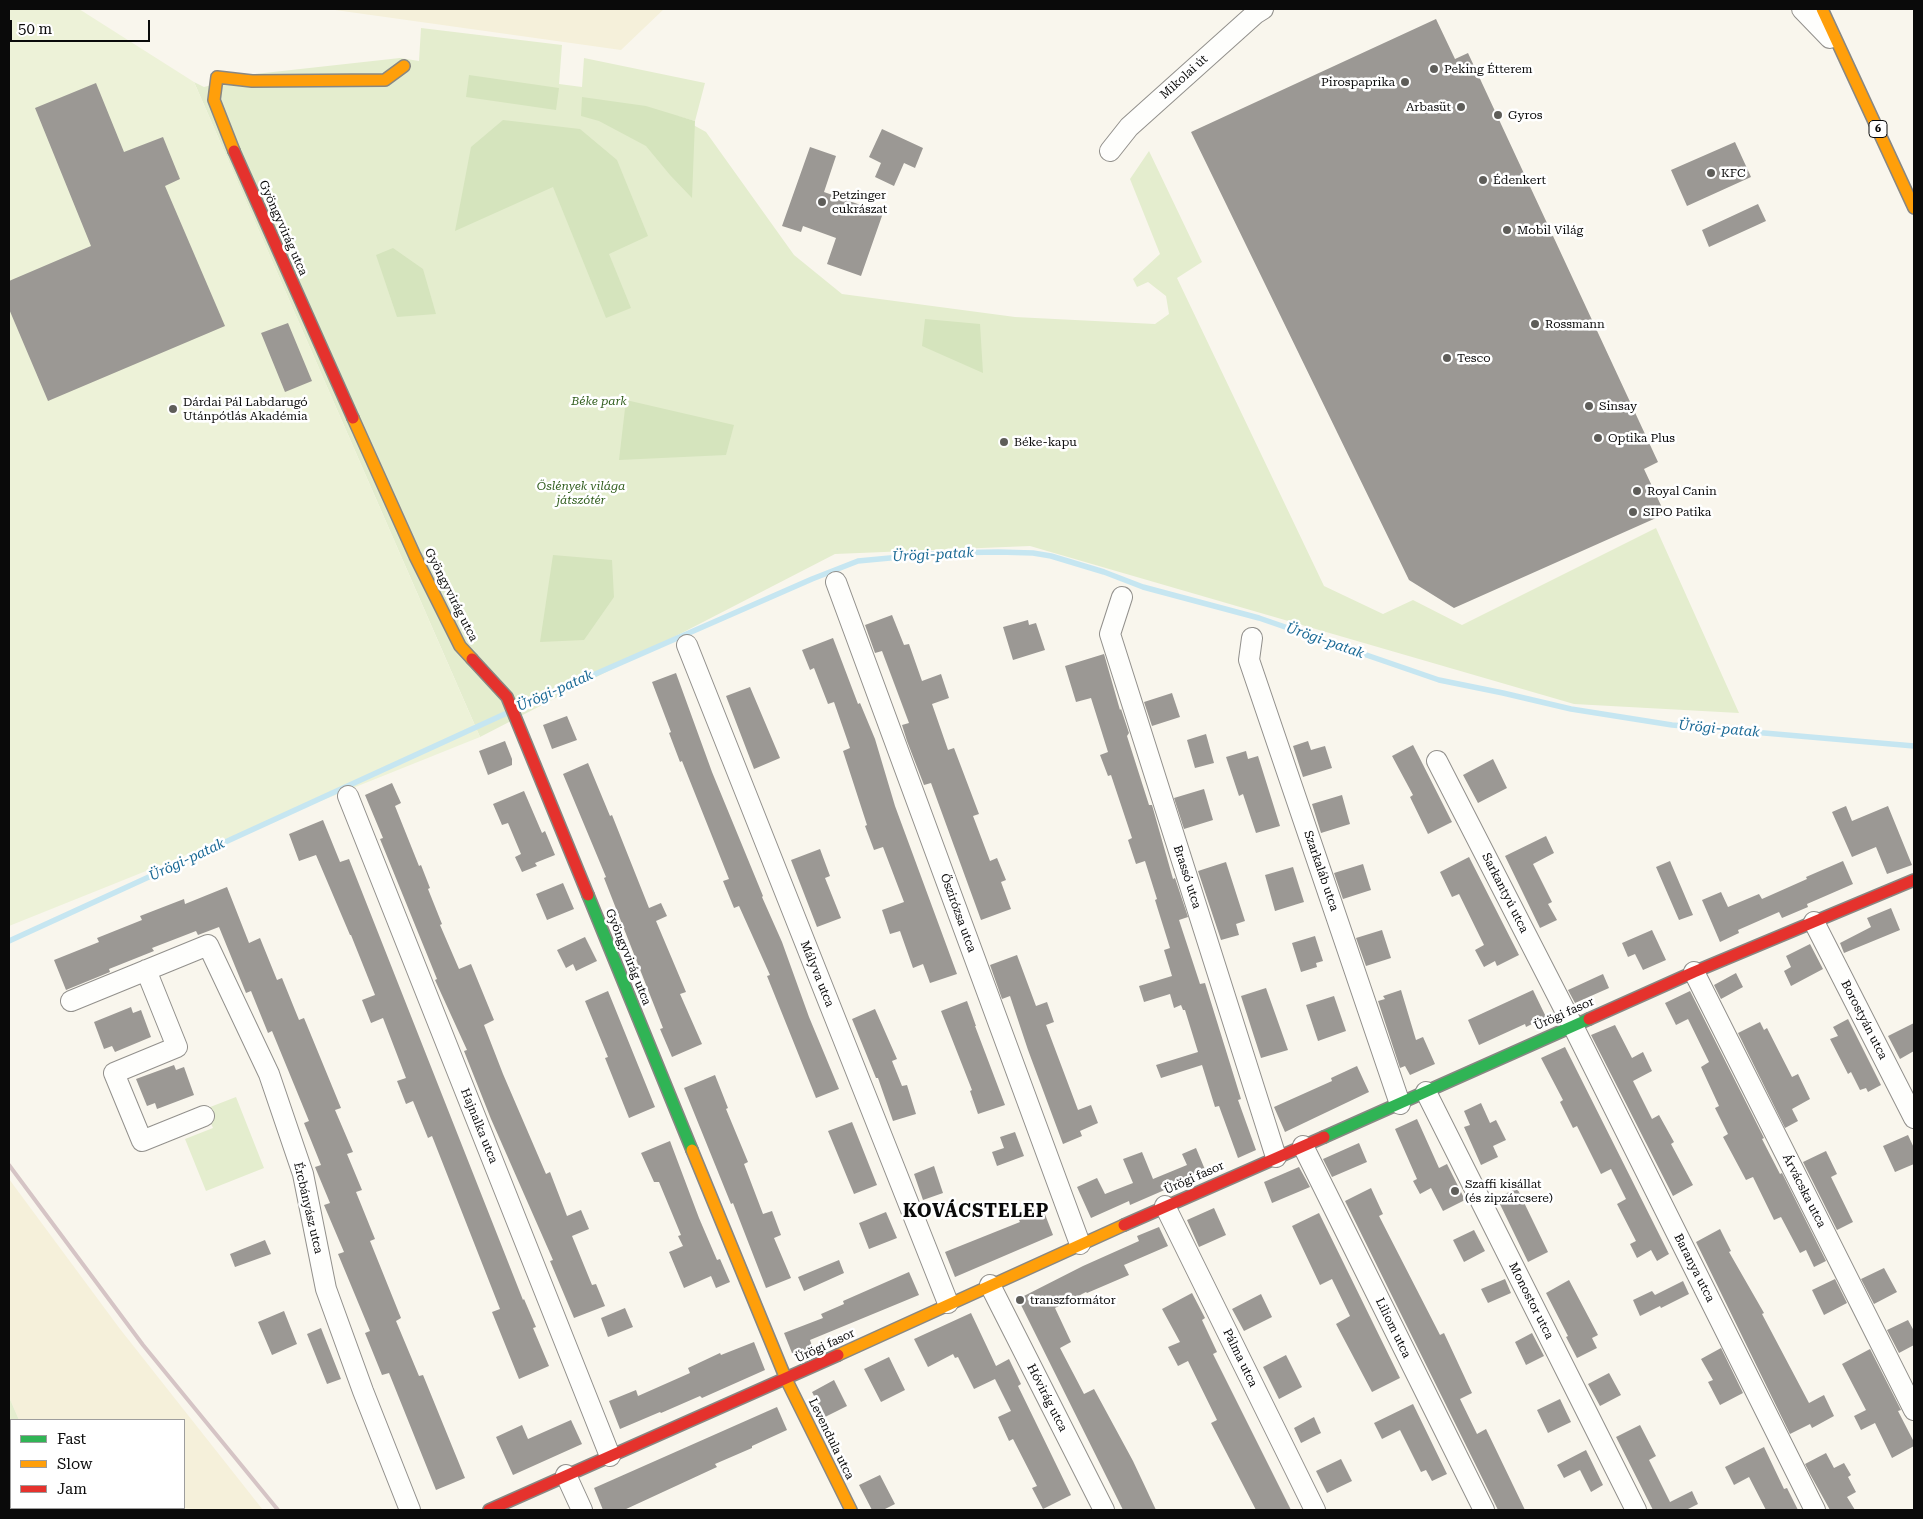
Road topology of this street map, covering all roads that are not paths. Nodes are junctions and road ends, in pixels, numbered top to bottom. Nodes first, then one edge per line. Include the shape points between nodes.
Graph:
1 (1263, 9) edge
2 (1802, 9) edge
3 (1822, 9) edge
4 (1841, 49) junction
5 (404, 66) dead end
6 (1110, 151) dead end
7 (1914, 208) edge
8 (836, 582) dead end
9 (1122, 598) dead end
10 (1252, 638) dead end
11 (687, 645) dead end
12 (1437, 761) dead end
13 (348, 796) dead end
14 (1914, 880) edge
15 (1814, 922) junction
16 (146, 970) junction
17 (1694, 972) junction
18 (71, 1001) dead end
19 (1573, 1026) junction
20 (1426, 1092) junction
21 (1400, 1104) junction
22 (204, 1116) dead end
23 (1914, 1118) edge
24 (1302, 1146) junction
25 (1276, 1158) junction
26 (1165, 1206) junction
27 (1080, 1244) junction
28 (990, 1285) junction
29 (948, 1303) junction
30 (786, 1379) junction
31 (1914, 1410) edge
32 (610, 1456) junction
33 (566, 1475) junction
34 (410, 1510) edge
35 (489, 1510) edge
36 (582, 1510) edge
37 (851, 1510) edge
38 (1104, 1510) edge
39 (1315, 1510) edge
40 (1484, 1510) edge
41 (1636, 1510) edge
42 (1815, 1510) edge

1 - 6 street, Mikolai út via 1129,127
2 - 4 street
3 - 4 street, 6
4 - 7 street, 6
5 - 30 street, Gyöngyvirág utca via 385,80 252,81 217,77 214,100 243,172 415,556 460,646 507,697
8 - 27 street, Őszirózsa utca
9 - 25 street, Brassó utca via 1110,634
10 - 21 street, Szarkaláb utca via 1249,660
11 - 29 street, Mályva utca
12 - 19 street, Sarkantyú utca
13 - 32 street, Hajnalka utca
14 - 15 street, Ürögi fasor
15 - 17 street, Ürögi fasor
15 - 23 street, Borostyán utca
16 - 18 street, Ércbányász utca
16 - 22 street via 177,1047 114,1072 142,1141
16 - 34 street, Ércbányász utca via 208,945 212,953 269,1074 303,1174 326,1289
17 - 19 street, Ürögi fasor
17 - 31 street, Árvácska utca
19 - 20 street, Ürögi fasor
19 - 42 street, Baranya utca
20 - 21 street, Ürögi fasor
20 - 41 street, Monostor utca
21 - 24 street, Ürögi fasor
24 - 25 street, Ürögi fasor
24 - 40 street, Liliom utca
25 - 26 street, Ürögi fasor
26 - 27 street, Ürögi fasor
26 - 39 street, Pálma utca
27 - 28 street, Ürögi fasor
28 - 29 street, Ürögi fasor
28 - 38 street, Hóvirág utca
29 - 30 street, Ürögi fasor
30 - 32 street, Ürögi fasor
30 - 37 street, Levendula utca
32 - 33 street, Ürögi fasor
33 - 35 street, Ürögi fasor
33 - 36 street

